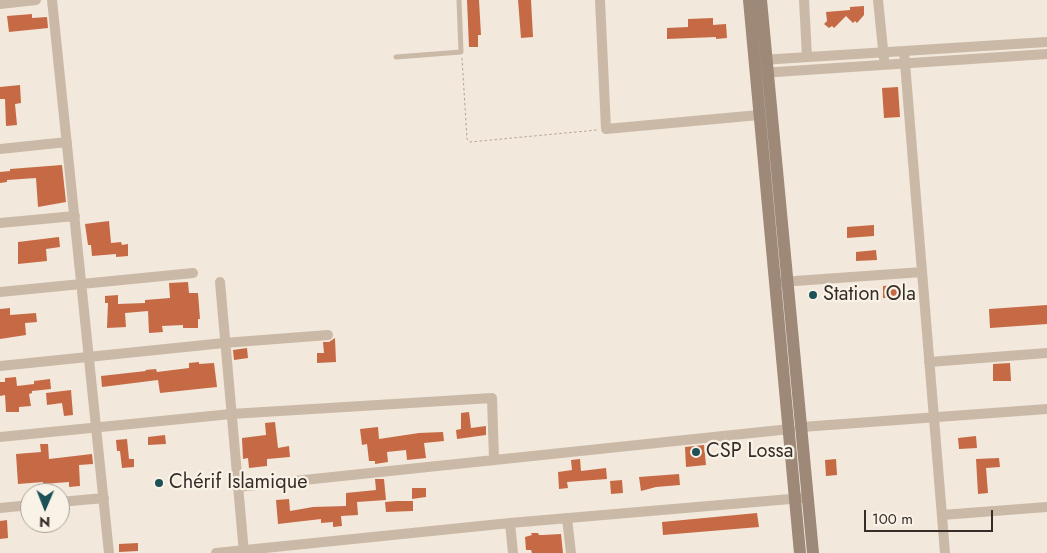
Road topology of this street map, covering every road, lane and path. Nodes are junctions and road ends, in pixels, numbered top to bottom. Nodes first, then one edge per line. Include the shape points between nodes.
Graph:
1 (36, 0) edge
2 (52, 0) edge
3 (460, 0) edge
4 (600, 0) edge
5 (749, 0) edge
6 (761, 0) edge
7 (804, 0) edge
8 (878, 0) edge
9 (0, 4) edge
10 (1047, 42) edge
11 (904, 51) junction
12 (461, 52) junction
13 (883, 52) junction
14 (1047, 54) edge
15 (808, 56) junction
16 (396, 57) dead end
17 (760, 60) junction
18 (905, 64) junction
19 (884, 65) junction
20 (760, 76) junction
21 (759, 115) junction
22 (606, 129) junction
23 (67, 142) junction
24 (0, 149) edge
25 (75, 216) junction
26 (0, 223) edge
27 (922, 272) junction
28 (193, 273) dead end
29 (220, 282) dead end
30 (782, 282) junction
31 (82, 284) junction
32 (0, 292) edge
33 (328, 335) dead end
34 (224, 343) junction
35 (1047, 353) edge
36 (89, 356) junction
37 (929, 362) junction
38 (0, 366) edge
39 (1047, 409) edge
40 (231, 414) junction
41 (934, 418) junction
42 (96, 427) junction
43 (796, 428) junction
44 (0, 437) edge
45 (494, 460) junction
46 (237, 486) junction
47 (104, 498) junction
48 (802, 498) junction
49 (70, 501) edge
50 (20, 506) edge
51 (1047, 507) edge
52 (0, 508) edge
53 (942, 515) junction
54 (567, 518) junction
55 (510, 523) junction
56 (244, 552) edge
57 (110, 553) edge
58 (216, 553) edge
59 (513, 553) edge
60 (571, 553) edge
61 (800, 553) edge
62 (813, 553) edge
63 (945, 553) edge

1 - 9 street
2 - 23 street
3 - 12 lane
4 - 22 street
5 - 17 main road
6 - 17 main road
7 - 15 street
8 - 13 street
10 - 11 street
11 - 13 street
11 - 18 street
12 - 16 lane
12 - 22 path via 467,139 470,142
13 - 15 street
13 - 19 street
14 - 18 street
15 - 17 street
17 - 20 main road
18 - 19 street
18 - 27 street
19 - 20 street
20 - 21 main road
20 - 30 main road
21 - 22 street
21 - 30 main road
23 - 24 street
23 - 25 street
25 - 26 street
25 - 31 street
27 - 30 street
27 - 37 street
28 - 31 street
29 - 34 street
30 - 43 main road
31 - 32 street
31 - 36 street
33 - 34 street
34 - 36 street
34 - 40 street
35 - 37 street
36 - 38 street
36 - 42 street
37 - 41 street
39 - 41 street
40 - 42 street
40 - 45 street via 492,398
40 - 46 street
41 - 43 street
41 - 53 street
42 - 44 street
42 - 47 street
43 - 45 street
43 - 48 main road
45 - 46 street
46 - 56 street
47 - 49 street
47 - 57 street
48 - 54 street
48 - 61 main road
48 - 62 main road
50 - 52 street
51 - 53 street
53 - 63 street
54 - 55 street
54 - 60 street
55 - 56 street
55 - 59 street
56 - 58 street

